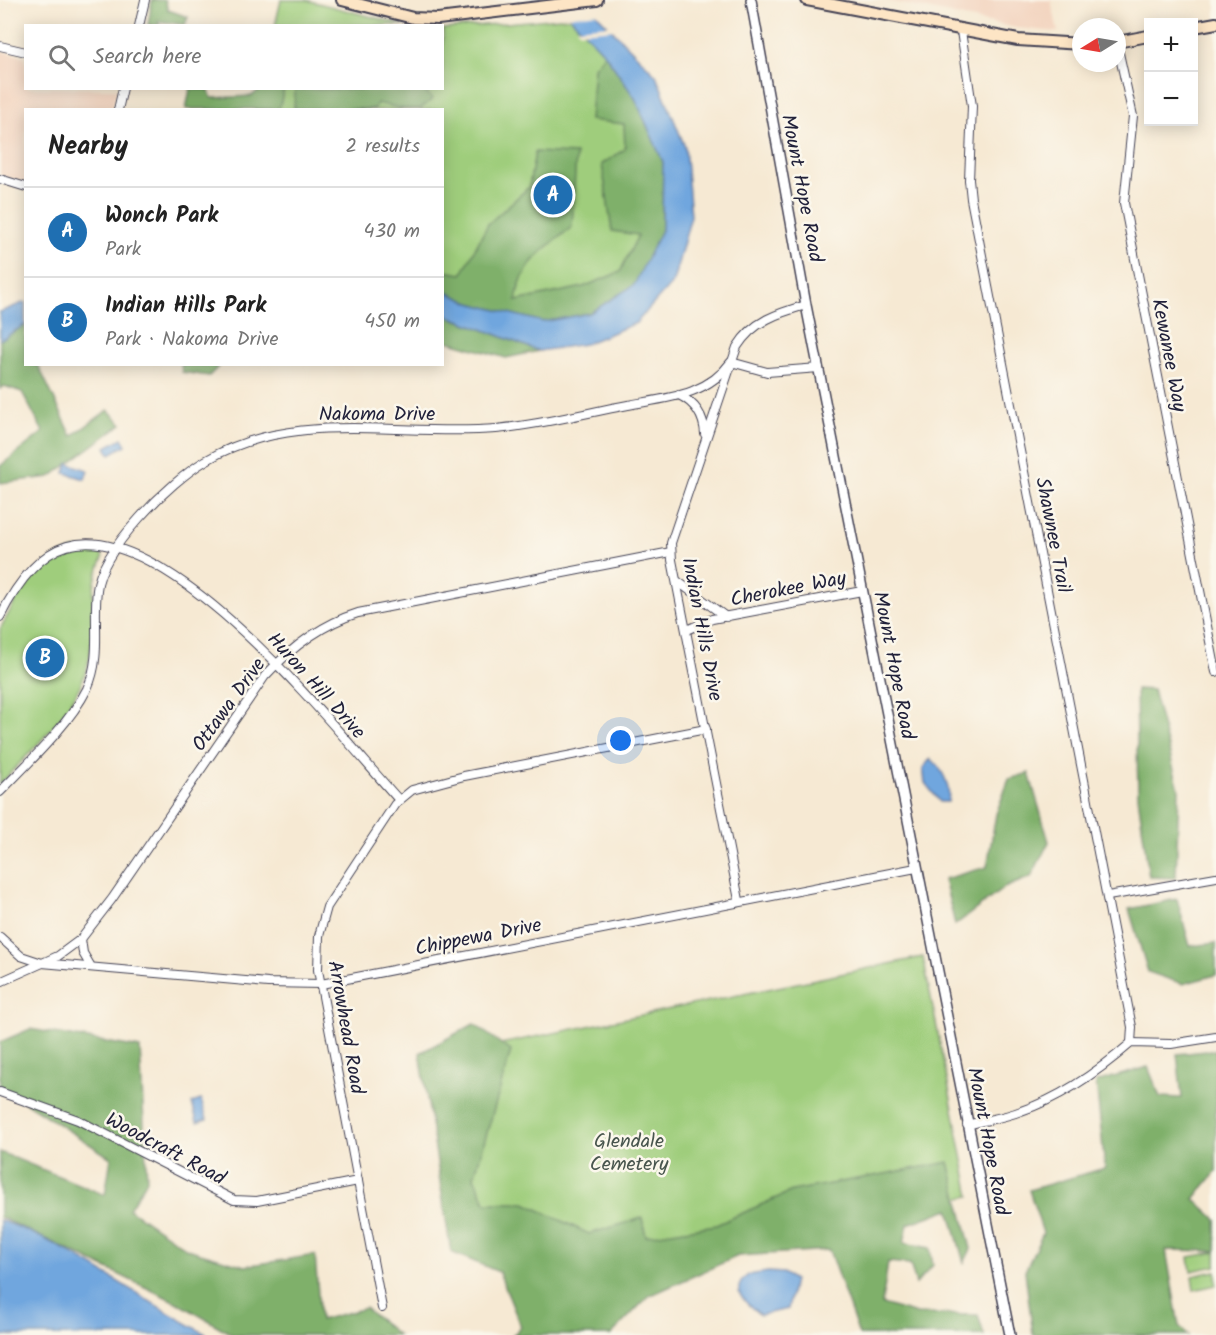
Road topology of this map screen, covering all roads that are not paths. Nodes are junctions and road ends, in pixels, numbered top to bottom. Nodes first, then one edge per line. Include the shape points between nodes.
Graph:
1 (145, 0) edge
2 (342, 0) edge
3 (597, 0) edge
4 (751, 0) edge
5 (807, 0) edge
6 (1216, 23) edge
7 (139, 24) edge
8 (1198, 26) edge
9 (961, 31) junction
10 (1144, 37) edge
11 (1126, 41) edge
12 (1072, 44) edge
13 (0, 46) edge
14 (24, 52) edge
15 (1123, 72) edge
16 (123, 90) edge
17 (118, 108) edge
18 (0, 179) edge
19 (24, 186) edge
20 (806, 305) junction
21 (731, 362) junction
22 (819, 368) junction
23 (679, 395) junction
24 (705, 436) junction
25 (117, 547) junction
26 (671, 552) junction
27 (677, 581) junction
28 (862, 591) junction
29 (0, 617) edge
30 (726, 617) junction
31 (687, 630) junction
32 (276, 664) junction
33 (1216, 672) edge
34 (706, 729) junction
35 (0, 792) edge
36 (399, 800) junction
37 (916, 868) junction
38 (1216, 877) edge
39 (1108, 896) junction
40 (739, 900) junction
41 (0, 938) edge
42 (81, 939) junction
43 (42, 963) junction
44 (90, 965) junction
45 (0, 982) edge
46 (321, 984) junction
47 (1216, 1037) edge
48 (1131, 1043) junction
49 (0, 1092) edge
50 (967, 1125) junction
51 (358, 1181) junction
52 (382, 1308) dead end
53 (1010, 1335) edge

1 - 7 street
2 - 3 main road via 414,18 438,19
4 - 20 street, Mount Hope Road
5 - 9 main road
6 - 8 main road
9 - 12 main road
9 - 39 street, Shawnee Trail via 972,106 971,199
10 - 11 main road
13 - 14 street
15 - 33 street, Kewanee Way via 1133,116 1124,203
16 - 17 street
18 - 19 street
20 - 21 street, Indian Hills Drive via 759,322 740,341
20 - 22 street, Mount Hope Road
21 - 22 street via 767,372
21 - 23 street, Nakoma Drive via 711,383
21 - 24 street, Indian Hills Drive
22 - 28 street, Mount Hope Road
23 - 24 street via 700,415
23 - 25 street, Nakoma Drive via 498,429 330,427 250,441 206,460 181,477 152,504
24 - 26 street, Indian Hills Drive via 673,534
25 - 29 street, Huron Hill Drive via 78,543 50,553 27,575
25 - 32 street, Huron Hill Drive via 203,595 249,634
25 - 35 street, Nakoma Drive via 97,586 96,657 86,690 64,722
26 - 27 street, Indian Hills Drive
26 - 32 street, Ottawa Drive via 358,613 313,635
27 - 30 street
27 - 31 street, Indian Hills Drive
28 - 30 street, Cherokee Way
28 - 37 street, Mount Hope Road
30 - 31 street, Cherokee Way
31 - 34 street, Indian Hills Drive
32 - 36 street, Huron Hill Drive
32 - 42 street, Ottawa Drive
34 - 36 street, Arrowhead Road via 422,786
34 - 40 street, Indian Hills Drive
36 - 46 street, Arrowhead Road via 327,907 318,945
37 - 40 street, Chippewa Drive
37 - 50 street, Mount Hope Road
38 - 39 street
39 - 48 street, Shawnee Trail via 1132,1027
40 - 46 street, Chippewa Drive
41 - 43 street via 21,956
42 - 43 street, Ottawa Drive
42 - 44 street
43 - 44 street, Chippewa Drive
43 - 45 street, Ottawa Drive
44 - 46 street, Chippewa Drive via 268,983
46 - 51 street, Arrowhead Road
47 - 48 street via 1171,1044
48 - 50 street via 1108,1063 1042,1102 1020,1112
49 - 51 street, Woodcraft Road via 78,1120 234,1200 257,1201
50 - 53 street, Mount Hope Road
51 - 52 street, Arrowhead Road

